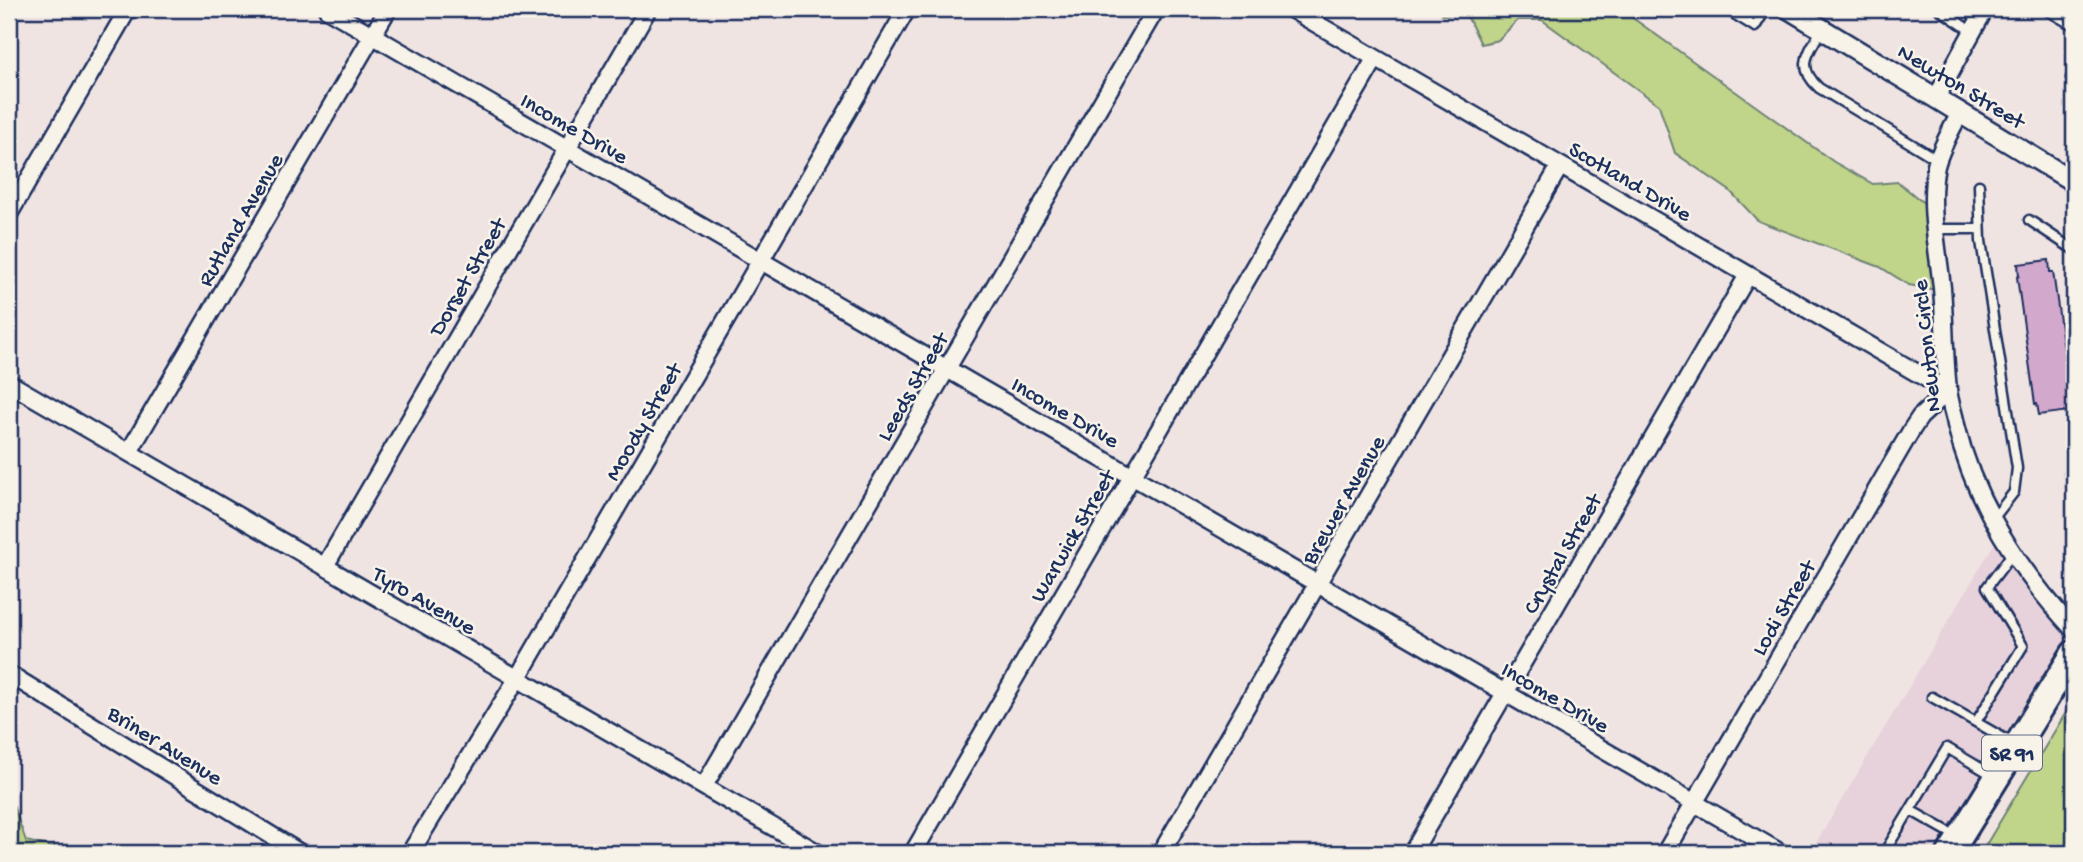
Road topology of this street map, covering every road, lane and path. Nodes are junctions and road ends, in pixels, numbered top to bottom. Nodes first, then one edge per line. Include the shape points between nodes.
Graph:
1 (128, 9) edge
2 (327, 9) edge
3 (388, 9) edge
4 (648, 9) edge
5 (907, 9) edge
6 (1156, 9) edge
7 (1291, 9) edge
8 (1726, 9) edge
9 (1746, 9) edge
10 (1766, 9) edge
11 (1789, 9) edge
12 (1939, 9) edge
13 (1985, 9) edge
14 (2045, 9) edge
15 (1741, 18) junction
16 (2074, 26) edge
17 (1822, 29) junction
18 (1971, 31) junction
19 (374, 34) junction
20 (1375, 59) junction
21 (1936, 98) junction
22 (1960, 113) junction
23 (567, 148) junction
24 (2074, 155) edge
25 (1938, 160) junction
26 (1560, 166) junction
27 (2069, 179) edge
28 (1979, 185) dead end
29 (9, 214) edge
30 (2029, 220) dead end
31 (1936, 229) junction
32 (1980, 229) junction
33 (2074, 250) edge
34 (762, 261) junction
35 (1748, 275) junction
36 (947, 369) junction
37 (9, 383) edge
38 (1948, 391) junction
39 (129, 452) junction
40 (1132, 476) junction
41 (1993, 519) junction
42 (2012, 554) junction
43 (325, 566) junction
44 (1318, 585) junction
45 (2074, 630) edge
46 (2074, 653) edge
47 (9, 674) edge
48 (517, 679) junction
49 (1507, 694) junction
50 (1932, 697) dead end
51 (1976, 722) junction
52 (2017, 746) junction
53 (1997, 778) junction
54 (704, 786) junction
55 (1694, 802) junction
56 (1910, 810) junction
57 (1954, 846) edge
58 (300, 853) edge
59 (410, 853) edge
60 (818, 853) edge
61 (913, 853) edge
62 (1161, 853) edge
63 (1412, 853) edge
64 (1665, 853) edge
65 (1781, 853) edge
66 (1884, 853) edge

1 - 29 street
2 - 19 street, Income Drive
3 - 19 street, Rutland Avenue
4 - 23 street, Dorset Street
5 - 34 street, Moody Street
6 - 36 street, Leeds Street
7 - 20 street, Scotland Drive
8 - 15 lane
9 - 15 lane
10 - 15 lane via 1755,27
11 - 17 street, Newton Street
12 - 18 lane
13 - 18 street
14 - 16 lane
17 - 21 street, Newton Street
17 - 25 lane via 1807,56 1810,80
18 - 21 street
19 - 23 street, Income Drive
19 - 39 street, Rutland Avenue
20 - 26 street, Scotland Drive
20 - 40 street, Warwick Street
21 - 22 street, Newton Street
22 - 25 street, Newton Circle
22 - 27 street, Newton Street
23 - 34 street, Income Drive
23 - 43 street, Dorset Street
24 - 27 lane
25 - 31 street, Newton Circle
26 - 35 street, Scotland Drive
26 - 44 street, Brewer Avenue
28 - 32 lane
30 - 33 lane
31 - 32 lane
31 - 38 street, Newton Circle
32 - 41 lane via 2017,468 2014,492
34 - 36 street, Income Drive
34 - 48 street, Moody Street
35 - 38 street, Scotland Drive
35 - 49 street, Crystal Street
36 - 40 street, Income Drive
36 - 54 street, Leeds Street
37 - 39 street, Tyro Avenue
38 - 41 street, Newton Circle via 1965,458
38 - 55 street, Lodi Street via 1912,429
39 - 43 street, Tyro Avenue
40 - 44 street, Income Drive
40 - 61 street, Warwick Street
41 - 42 street, Newton Circle
42 - 45 street, Newton Circle
42 - 51 lane via 1987,587 2022,646
43 - 48 street, Tyro Avenue
44 - 49 street, Income Drive
44 - 62 street, Brewer Avenue
46 - 52 main road, SR 91
47 - 58 street, Briner Avenue
48 - 54 street, Tyro Avenue
48 - 59 street, Moody Street
49 - 55 street, Income Drive
49 - 63 street, Crystal Street
50 - 51 lane
51 - 52 lane
52 - 53 main road, SR 91
53 - 56 lane via 1947,748
53 - 57 main road, SR 91
54 - 60 street, Tyro Avenue
55 - 64 street, Lodi Street
55 - 65 street, Income Drive
56 - 57 lane
56 - 66 lane

